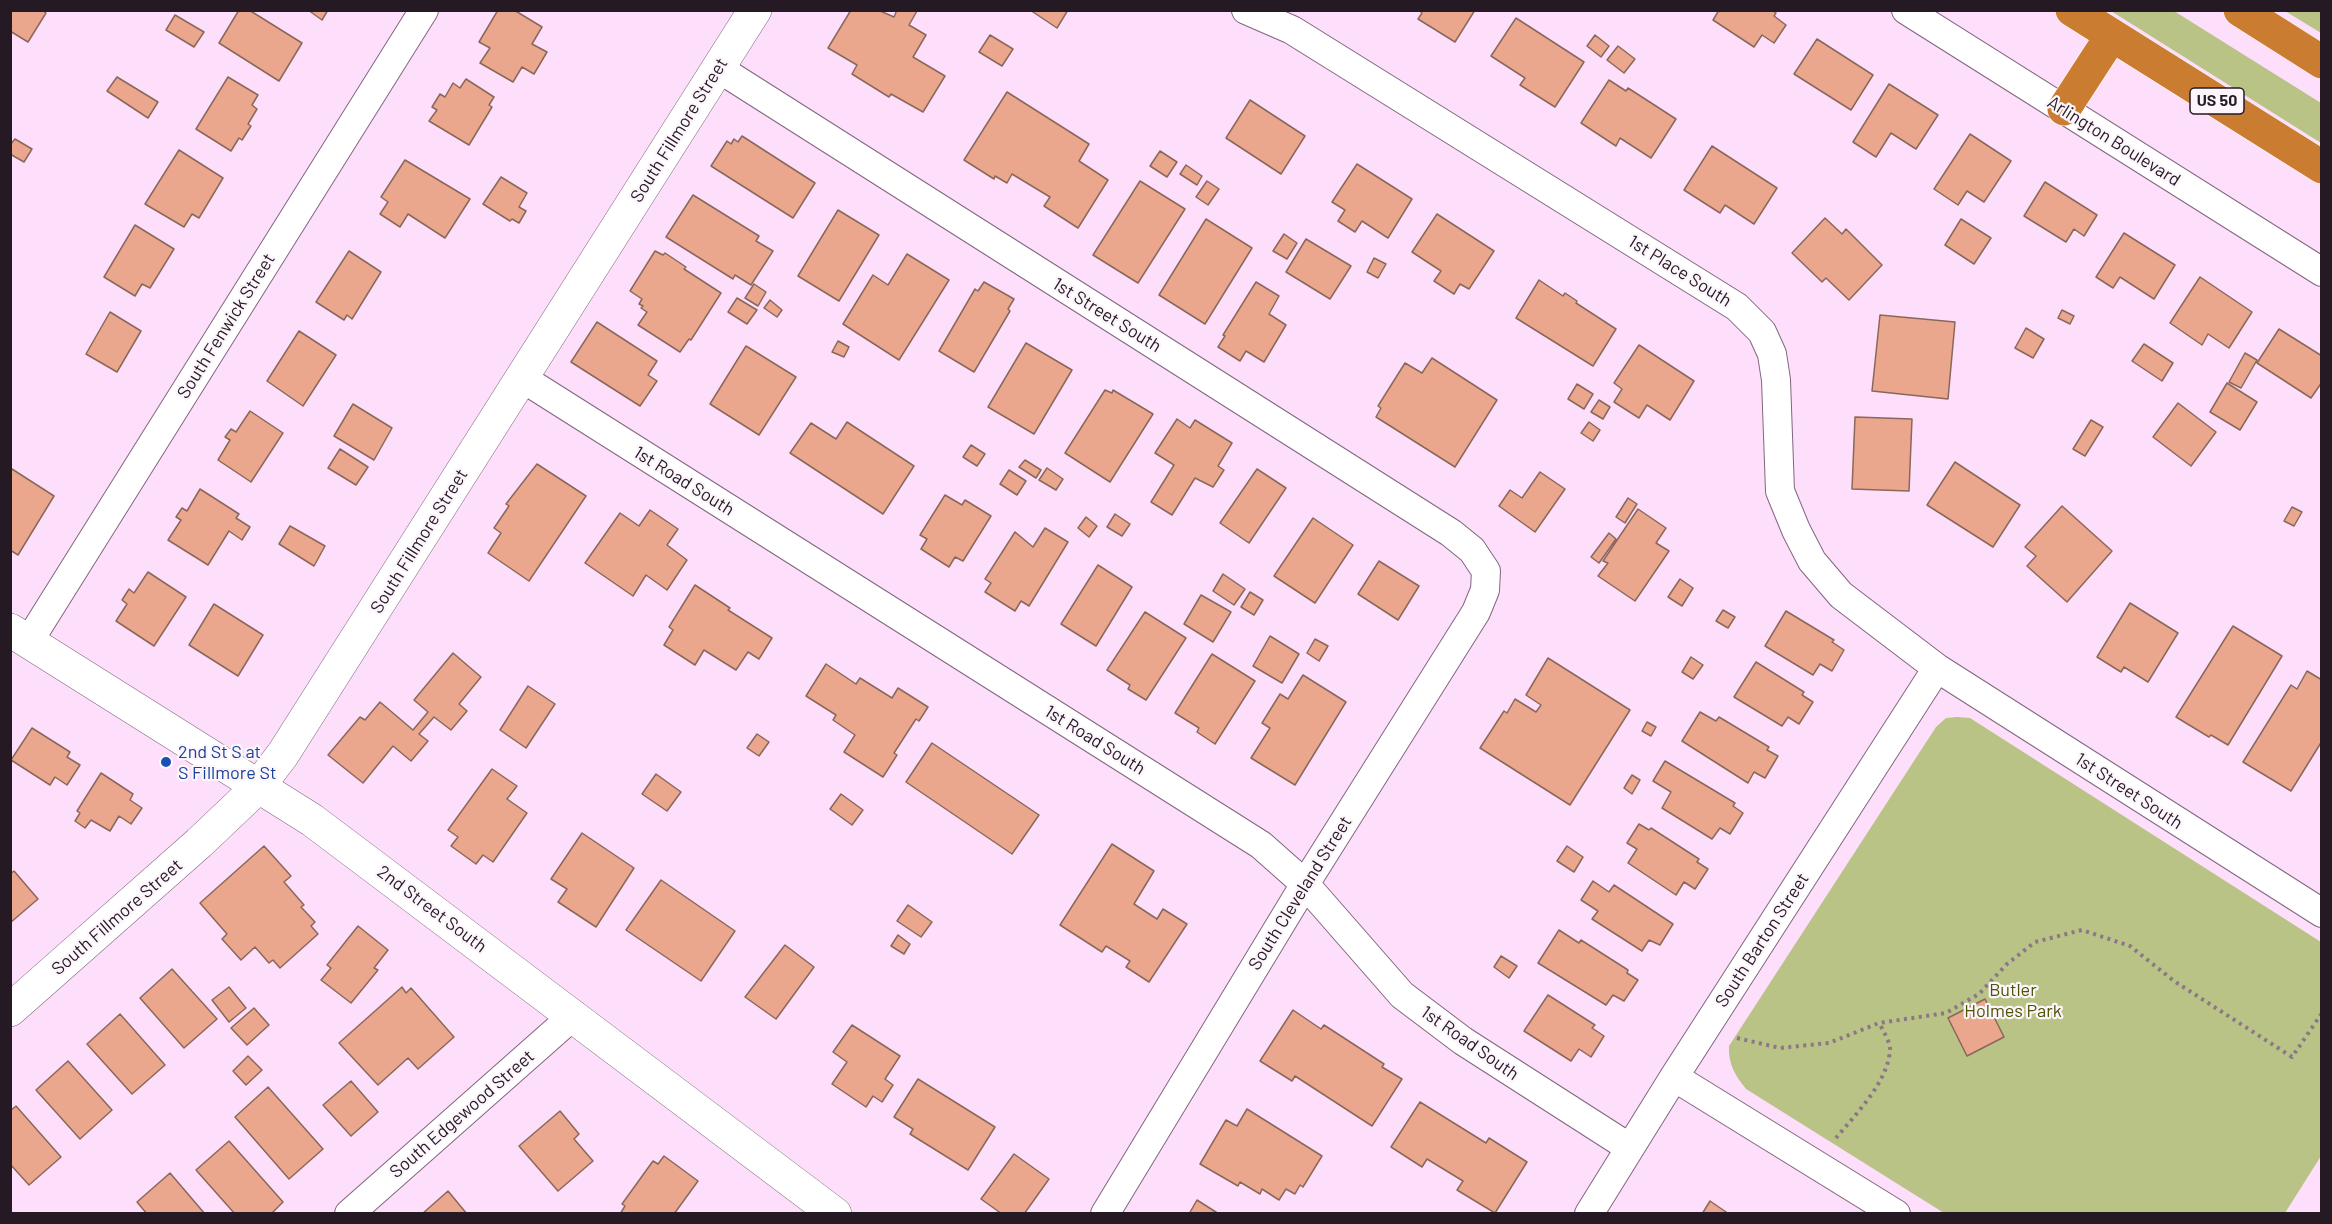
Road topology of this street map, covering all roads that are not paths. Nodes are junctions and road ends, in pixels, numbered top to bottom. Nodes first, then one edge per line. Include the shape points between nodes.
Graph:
1 (424, 10) edge
2 (755, 10) edge
3 (1246, 10) edge
4 (1906, 10) edge
5 (2072, 10) edge
6 (2240, 10) edge
7 (2112, 35) junction
8 (2322, 62) edge
9 (718, 68) junction
10 (2064, 108) junction
11 (2322, 166) edge
12 (2322, 272) edge
13 (522, 378) junction
14 (1486, 571) joint
15 (20, 635) edge
16 (1937, 668) junction
17 (258, 787) junction
18 (1305, 884) junction
19 (2322, 913) edge
20 (10, 1010) edge
21 (574, 1015) junction
22 (1674, 1077) junction
23 (1630, 1148) junction
24 (349, 1214) edge
25 (835, 1214) edge
26 (1105, 1214) edge
27 (1589, 1214) edge
28 (1896, 1214) edge

1 - 15 street, South Fenwick Street
2 - 9 street, South Fillmore Street
3 - 16 street, 1st Place South via 1292,30 1737,307 1762,332 1772,354 1780,491 1812,561 1841,595
4 - 10 street, Arlington Boulevard
5 - 7 highway, US 50
6 - 8 highway
7 - 10 highway
7 - 11 highway, US 50
9 - 13 street, South Fillmore Street
9 - 14 street, 1st Street South via 1451,533 1472,550
10 - 12 street, Arlington Boulevard
13 - 17 street, South Fillmore Street via 312,709
13 - 18 street, 1st Road South via 1262,845
14 - 18 street, South Cleveland Street via 1485,590 1476,612
15 - 17 street, 2nd Street South
16 - 19 street, 1st Street South
16 - 22 street, South Barton Street
17 - 20 street, South Fillmore Street
17 - 21 street, 2nd Street South via 312,820
18 - 23 street, 1st Road South via 1402,995 1463,1041
18 - 26 street, South Cleveland Street
21 - 24 street, South Edgewood Street
21 - 25 street, 2nd Street South
22 - 23 street, South Barton Street
22 - 28 street
23 - 27 street, South Barton Street

